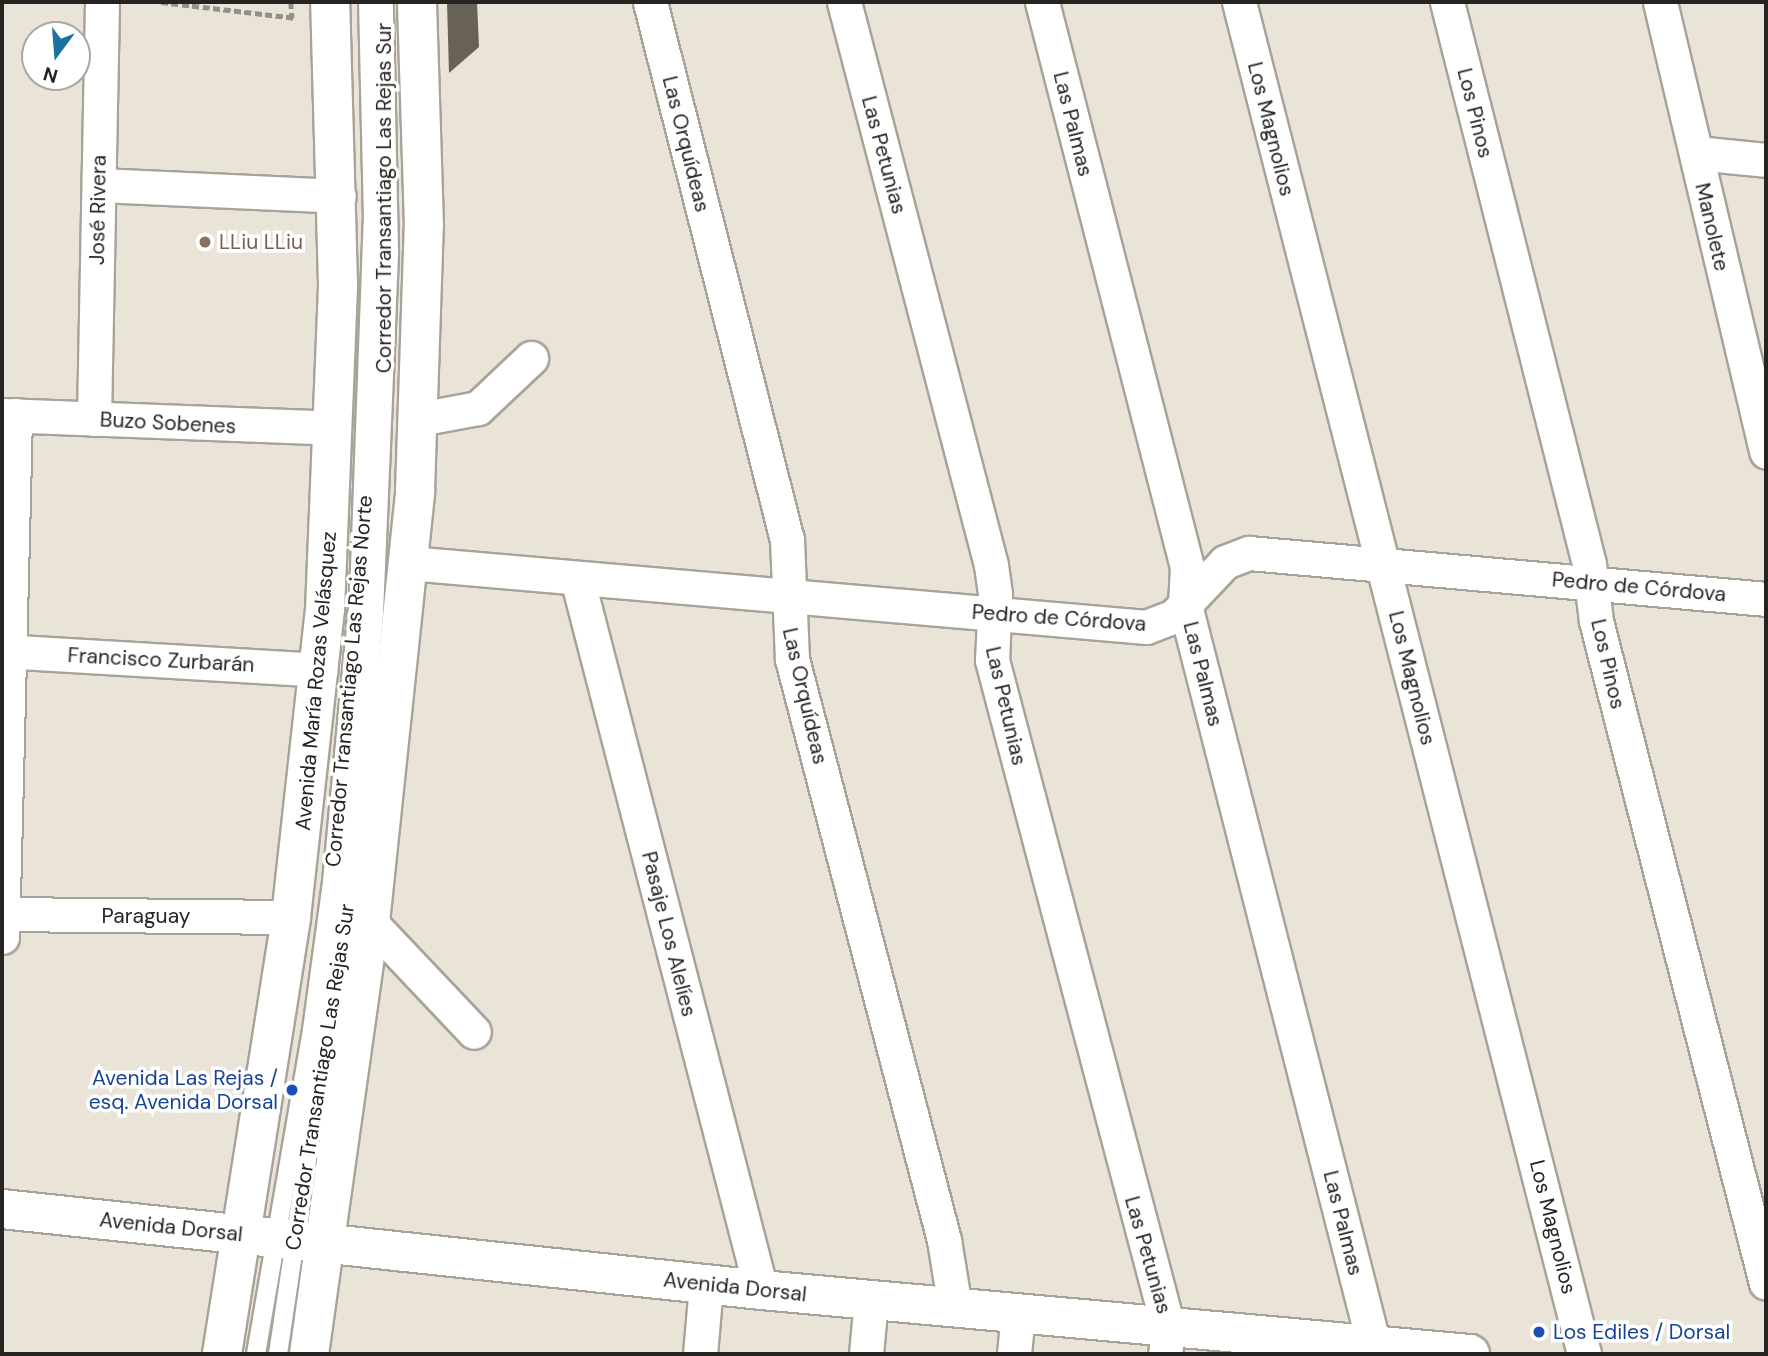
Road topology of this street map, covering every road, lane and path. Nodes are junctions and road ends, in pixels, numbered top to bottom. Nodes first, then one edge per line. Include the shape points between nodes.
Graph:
1 (103, 2) edge
2 (161, 2) edge
3 (291, 2) edge
4 (368, 2) edge
5 (384, 2) edge
6 (417, 2) edge
7 (650, 2) edge
8 (844, 2) edge
9 (1042, 2) edge
10 (1239, 2) edge
11 (1447, 2) edge
12 (1660, 2) edge
13 (331, 12) edge
14 (292, 18) junction
15 (1696, 153) junction
16 (1766, 160) edge
17 (99, 186) junction
18 (339, 195) junction
19 (1754, 356) edge
20 (531, 358) dead end
21 (9, 415) edge
22 (94, 419) junction
23 (419, 419) junction
24 (334, 428) junction
25 (1766, 452) edge
26 (409, 563) junction
27 (1383, 564) junction
28 (577, 578) junction
29 (1593, 583) junction
30 (789, 596) junction
31 (1766, 599) edge
32 (1185, 605) junction
33 (992, 614) junction
34 (5, 651) edge
35 (320, 670) junction
36 (2, 914) edge
37 (291, 917) junction
38 (370, 922) junction
39 (2, 937) edge
40 (474, 1032) dead end
41 (2, 1209) edge
42 (285, 1240) junction
43 (1766, 1283) edge
44 (706, 1284) junction
45 (761, 1290) junction
46 (871, 1300) junction
47 (954, 1308) junction
48 (1018, 1313) junction
49 (1166, 1340) edge
50 (1374, 1346) junction
51 (222, 1354) edge
52 (256, 1354) edge
53 (278, 1354) edge
54 (309, 1354) edge
55 (700, 1354) edge
56 (866, 1354) edge
57 (1014, 1354) edge
58 (1470, 1354) edge
59 (1584, 1354) edge

1 - 17 street, José Rivera
2 - 14 path
3 - 14 path
4 - 42 lane, Corredor Transantiago Las Rejas Norte via 373,220 359,595 332,882
5 - 42 lane, Corredor Transantiago Las Rejas Sur via 389,251 374,613 351,873
6 - 23 main road, Avenida María Rozas Velásquez via 424,226
7 - 30 street, Las Orquídeas via 787,540
8 - 33 street, Las Petunias via 991,565
9 - 32 street, Las Palmas via 1187,567
10 - 27 street, Los Magnolios
11 - 29 street, Los Pinos
12 - 15 street, Manolete
13 - 14 path
13 - 18 main road, Avenida María Rozas Velásquez
15 - 16 street
15 - 19 street, Manolete
17 - 18 street
17 - 22 street, José Rivera
18 - 24 main road, Avenida María Rozas Velásquez
19 - 25 street, Manolete
20 - 23 street via 478,408
21 - 22 street, Buzo Sobenes
21 - 34 street
22 - 24 street, Buzo Sobenes
23 - 26 main road, Avenida María Rozas Velásquez
24 - 35 main road, Avenida María Rozas Velásquez
26 - 28 street, Pedro de Córdova
26 - 38 main road, Avenida María Rozas Velásquez
27 - 29 street, Pedro de Córdova
27 - 32 street, Pedro de Córdova via 1249,553 1225,562
27 - 59 street, Los Magnolios
28 - 30 street, Pedro de Córdova
28 - 45 street, Pasaje Los Alelíes
29 - 31 street, Pedro de Córdova
29 - 43 street, Los Pinos via 1596,621
30 - 33 street, Pedro de Córdova
30 - 47 street, Las Orquídeas via 792,659 944,1240
32 - 33 street, Pedro de Córdova via 1167,620 1146,627
32 - 50 street, Las Palmas
33 - 49 street, Las Petunias via 992,660
34 - 35 street, Francisco Zurbarán
34 - 36 street
35 - 37 main road, Avenida María Rozas Velásquez
36 - 37 street, Paraguay
36 - 39 street
37 - 42 main road, Avenida María Rozas Velásquez
38 - 40 street
38 - 42 main road, Avenida María Rozas Velásquez
41 - 42 main road, Avenida Dorsal
42 - 44 main road, Avenida Dorsal
42 - 51 main road, Avenida María Rozas Velásquez
42 - 52 lane, Corredor Transantiago Las Rejas Norte
42 - 53 lane, Corredor Transantiago Las Rejas Sur
42 - 54 main road, Avenida María Rozas Velásquez
44 - 45 main road, Avenida Dorsal
44 - 55 street
45 - 46 main road, Avenida Dorsal
46 - 47 main road, Avenida Dorsal
46 - 56 street
47 - 48 main road, Avenida Dorsal
48 - 49 main road, Avenida Dorsal
48 - 57 street
49 - 50 main road, Avenida Dorsal
50 - 58 main road, Avenida Dorsal

